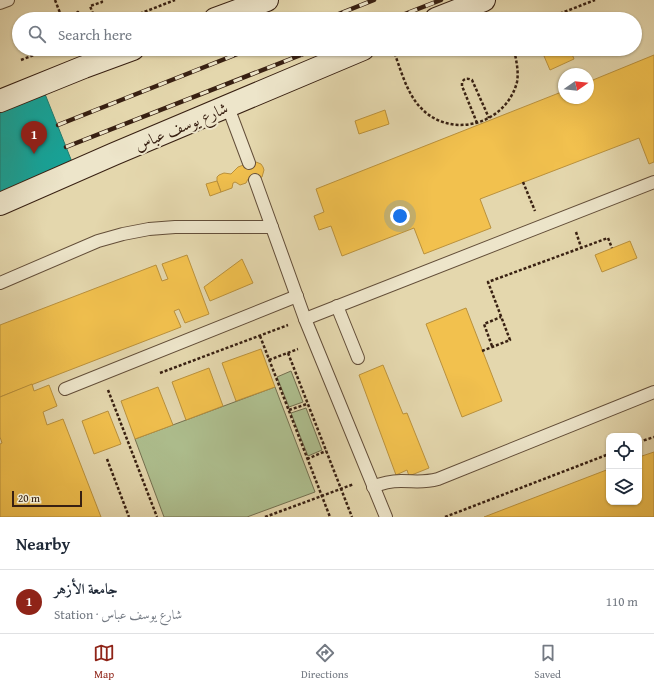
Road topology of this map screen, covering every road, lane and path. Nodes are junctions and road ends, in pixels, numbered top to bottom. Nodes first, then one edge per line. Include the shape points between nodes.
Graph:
1 (8, 0) edge
2 (55, 0) edge
3 (101, 0) edge
4 (175, 0) edge
5 (267, 0) edge
6 (484, 0) edge
7 (595, 0) edge
8 (0, 3) edge
9 (60, 12) edge
10 (92, 12) edge
11 (144, 12) edge
12 (234, 12) edge
13 (454, 12) edge
14 (564, 12) edge
15 (31, 56) edge
16 (114, 56) edge
17 (347, 56) edge
18 (396, 56) edge
19 (515, 56) edge
20 (21, 60) dead end
21 (0, 100) edge
22 (228, 107) junction
23 (489, 118) junction
24 (477, 123) junction
25 (249, 163) dead end
26 (255, 180) dead end
27 (523, 182) dead end
28 (654, 182) edge
29 (0, 204) edge
30 (541, 226) junction
31 (272, 227) junction
32 (612, 248) dead end
33 (0, 283) edge
34 (297, 296) junction
35 (337, 306) junction
36 (501, 317) junction
37 (305, 319) junction
38 (260, 336) junction
39 (314, 343) junction
40 (492, 346) junction
41 (482, 351) dead end
42 (288, 353) junction
43 (358, 358) dead end
44 (269, 360) junction
45 (159, 373) dead end
46 (102, 374) junction
47 (65, 389) dead end
48 (654, 392) edge
49 (307, 404) junction
50 (289, 410) junction
51 (654, 437) edge
52 (642, 441) edge
53 (326, 451) junction
54 (606, 455) edge
55 (107, 459) dead end
56 (307, 459) junction
57 (371, 482) junction
58 (341, 489) junction
59 (322, 496) junction
60 (274, 515) edge
61 (129, 517) edge
62 (157, 517) edge
63 (265, 517) edge
64 (330, 517) edge
65 (352, 517) edge
66 (386, 517) edge
67 (445, 517) edge

1 - 8 lane
2 - 9 path
3 - 10 path via 102,2 90,6
4 - 11 path
5 - 12 main road
6 - 13 main road
7 - 14 path
15 - 20 path
16 - 21 main road
17 - 22 main road, شارع يوسف عباس
18 - 24 path via 414,99 424,111 436,120 446,123
19 - 23 path via 518,72 512,94 506,104
22 - 25 lane
22 - 29 main road, شارع يوسف عباس
23 - 24 path
23 - 24 path via 472,80 464,79 462,86
26 - 31 lane
27 - 30 path
28 - 30 lane
30 - 35 lane
31 - 33 lane via 175,227 124,234 98,242
31 - 34 lane
32 - 36 path via 608,238 488,282
34 - 37 lane
34 - 46 lane
35 - 37 lane
35 - 43 lane
36 - 40 path via 484,324
36 - 40 path via 510,340
37 - 38 path
37 - 39 lane
38 - 44 path
38 - 45 path
39 - 42 path
39 - 57 lane
40 - 41 path
42 - 44 path
42 - 49 path
44 - 50 path
46 - 47 lane
46 - 62 path
48 - 57 lane via 429,482
49 - 50 path
49 - 53 path
50 - 56 path
51 - 52 path
53 - 56 path
53 - 58 path
54 - 67 path
55 - 61 path
56 - 59 path
57 - 58 path
57 - 66 lane
58 - 59 path
58 - 65 path
59 - 60 path
59 - 64 path
60 - 63 path

